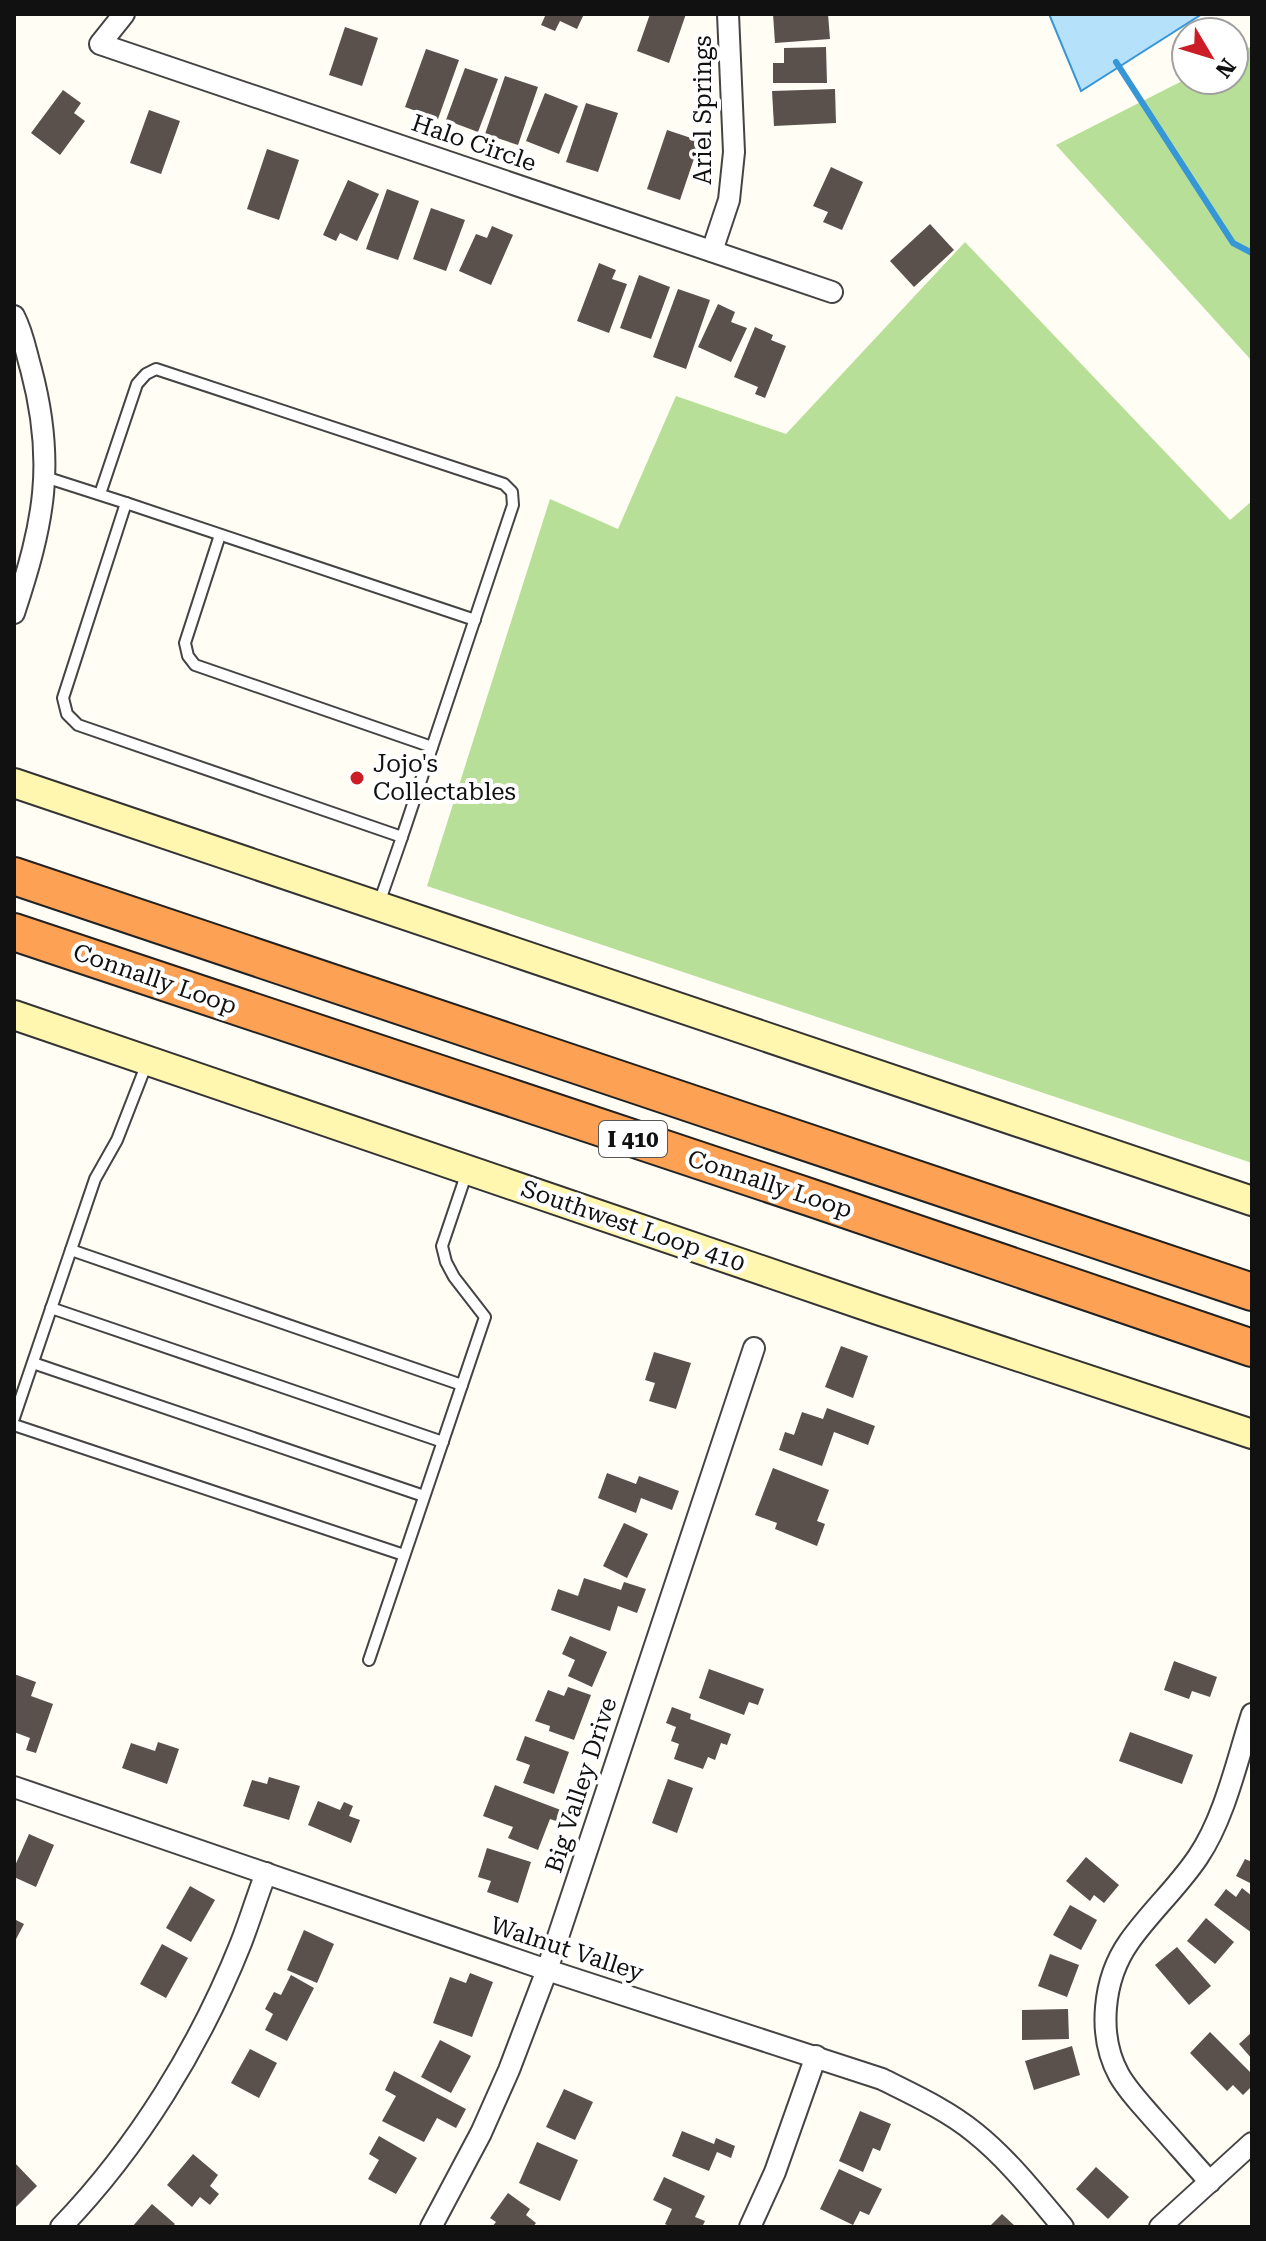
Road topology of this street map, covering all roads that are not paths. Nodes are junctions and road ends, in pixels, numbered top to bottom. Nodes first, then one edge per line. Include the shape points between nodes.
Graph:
1 (124, 14) edge
2 (728, 14) edge
3 (712, 251) junction
4 (832, 292) dead end
5 (14, 316) edge
6 (45, 477) junction
7 (100, 494) junction
8 (126, 503) junction
9 (220, 535) junction
10 (14, 613) edge
11 (475, 620) junction
12 (432, 747) junction
13 (14, 783) edge
14 (402, 837) junction
15 (14, 876) edge
16 (378, 906) junction
17 (14, 932) edge
18 (14, 1015) edge
19 (148, 1061) junction
20 (467, 1170) junction
21 (1252, 1201) edge
22 (71, 1250) junction
23 (1252, 1292) edge
24 (51, 1308) junction
25 (754, 1348) dead end
26 (1252, 1348) edge
27 (33, 1363) junction
28 (462, 1385) junction
29 (14, 1418) edge
30 (14, 1425) edge
31 (1252, 1434) edge
32 (443, 1442) junction
33 (424, 1496) junction
34 (404, 1555) junction
35 (369, 1660) dead end
36 (1252, 1714) edge
37 (14, 1787) edge
38 (266, 1873) junction
39 (547, 1970) junction
40 (816, 2056) junction
41 (1252, 2143) edge
42 (1210, 2182) junction
43 (61, 2227) edge
44 (431, 2227) edge
45 (750, 2227) edge
46 (1063, 2227) edge
47 (1160, 2227) edge

1 - 3 street, Halo Circle via 100,44
2 - 3 street, Ariel Springs via 734,152 729,200
3 - 4 street, Halo Circle
5 - 6 street via 36,387
6 - 7 lane
6 - 10 street via 38,533
7 - 8 lane
7 - 11 lane via 137,384 156,369 504,484 512,492 513,505
8 - 9 lane
8 - 14 lane via 63,698 67,714 78,725
9 - 11 lane
9 - 12 lane via 185,643 195,665
11 - 12 lane
12 - 14 lane
13 - 16 main road
14 - 16 lane
15 - 23 highway, Connally Loop / I 410
16 - 21 main road
17 - 26 highway, Connally Loop / I 410
18 - 19 main road, Southwest Loop 410
19 - 20 main road, Southwest Loop 410
19 - 22 lane via 117,1140 95,1179
20 - 28 lane via 442,1246 454,1277 485,1317
20 - 31 main road, Southwest Loop 410
22 - 24 lane
22 - 28 lane
24 - 27 lane
24 - 32 lane
25 - 39 street, Big Valley Drive
27 - 29 lane
27 - 33 lane
28 - 32 lane
30 - 34 lane
32 - 33 lane
33 - 34 lane
34 - 35 lane
36 - 42 street via 1212,1831 1199,1855 1128,1942 1107,1999 1106,2025 1119,2075
37 - 38 street, Walnut Valley
38 - 39 street, Walnut Valley
38 - 43 street via 201,2030 153,2111 90,2198
39 - 40 street, Walnut Valley
39 - 44 street, Big Valley Drive via 481,2133
40 - 45 street
40 - 46 street, Walnut Valley via 882,2079 973,2131 1015,2169
41 - 42 street
42 - 47 street

